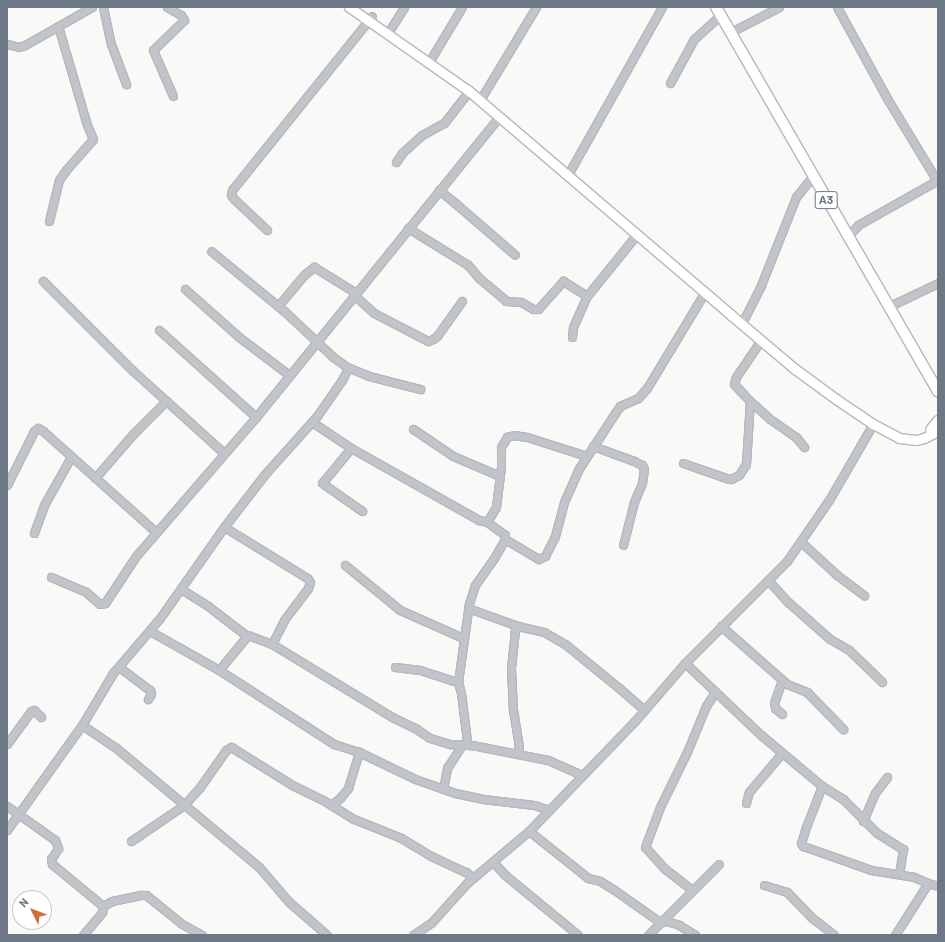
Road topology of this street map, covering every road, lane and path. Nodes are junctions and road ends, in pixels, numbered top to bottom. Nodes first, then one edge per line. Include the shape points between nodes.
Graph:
1 (92, 7) edge
2 (103, 7) edge
3 (167, 7) edge
4 (349, 7) edge
5 (359, 7) edge
6 (404, 7) edge
7 (462, 7) edge
8 (536, 7) edge
9 (662, 7) edge
10 (778, 7) edge
11 (837, 7) edge
12 (718, 11) edge
13 (371, 18) junction
14 (58, 26) junction
15 (391, 28) junction
16 (731, 32) junction
17 (7, 44) edge
18 (432, 57) junction
19 (670, 83) dead end
20 (126, 84) dead end
21 (469, 91) junction
22 (173, 96) dead end
23 (482, 98) junction
24 (499, 117) junction
25 (396, 162) dead end
26 (572, 175) junction
27 (813, 176) junction
28 (937, 180) edge
29 (439, 190) junction
30 (49, 221) dead end
31 (858, 225) junction
32 (842, 227) junction
33 (408, 228) junction
34 (267, 230) dead end
35 (637, 234) junction
36 (847, 237) junction
37 (211, 251) dead end
38 (516, 255) dead end
39 (43, 281) dead end
40 (938, 283) edge
41 (185, 289) dead end
42 (705, 292) junction
43 (355, 294) junction
44 (587, 296) junction
45 (462, 301) dead end
46 (278, 306) junction
47 (889, 308) junction
48 (744, 319) junction
49 (159, 330) dead end
50 (572, 337) dead end
51 (316, 340) junction
52 (761, 340) junction
53 (347, 367) junction
54 (289, 375) junction
55 (420, 389) dead end
56 (938, 391) edge
57 (166, 401) junction
58 (750, 401) junction
59 (256, 417) junction
60 (938, 421) edge
61 (312, 422) junction
62 (873, 424) junction
63 (413, 429) dead end
64 (936, 431) edge
65 (593, 446) junction
66 (804, 447) dead end
67 (351, 448) junction
68 (224, 454) junction
69 (71, 456) junction
70 (587, 456) junction
71 (684, 464) dead end
72 (500, 476) junction
73 (95, 478) junction
74 (7, 485) edge
75 (362, 511) dead end
76 (487, 522) junction
77 (224, 527) junction
78 (156, 532) junction
79 (34, 533) dead end
80 (505, 539) junction
81 (801, 542) junction
82 (623, 545) dead end
83 (345, 565) dead end
84 (51, 577) dead end
85 (768, 580) junction
86 (181, 589) junction
87 (864, 595) dead end
88 (468, 608) junction
89 (518, 626) junction
90 (721, 626) junction
91 (150, 631) junction
92 (247, 636) junction
93 (464, 636) junction
94 (272, 644) junction
95 (685, 663) junction
96 (118, 667) junction
97 (395, 667) dead end
98 (219, 670) junction
99 (782, 680) junction
100 (458, 682) junction
101 (882, 682) dead end
102 (715, 692) junction
103 (148, 699) dead end
104 (644, 710) junction
105 (782, 714) dead end
106 (41, 716) dead end
107 (82, 725) junction
108 (843, 729) dead end
109 (9, 735) edge
110 (7, 744) edge
111 (463, 745) junction
112 (359, 752) junction
113 (782, 753) junction
114 (517, 754) junction
115 (582, 776) junction
116 (887, 777) dead end
117 (822, 786) junction
118 (443, 789) junction
119 (746, 803) dead end
120 (184, 805) junction
121 (331, 805) junction
122 (7, 806) edge
123 (549, 810) junction
124 (19, 814) junction
125 (864, 822) junction
126 (7, 830) edge
127 (529, 831) junction
128 (130, 841) dead end
129 (493, 862) junction
130 (718, 864) dead end
131 (898, 874) junction
132 (473, 878) junction
133 (928, 883) junction
134 (764, 885) dead end
135 (938, 886) edge
136 (692, 890) junction
137 (103, 906) junction
138 (660, 922) junction
139 (83, 935) edge
140 (200, 935) edge
141 (326, 935) edge
142 (413, 935) edge
143 (578, 935) edge
144 (648, 935) edge
145 (695, 935) edge
146 (834, 935) edge
147 (895, 935) edge

1 - 14 street
2 - 20 street via 111,44
3 - 22 street via 181,15 184,20 153,50
4 - 13 main road
5 - 13 main road
6 - 15 street
7 - 18 street
8 - 23 street
9 - 26 street
10 - 16 street
11 - 28 street via 888,100
12 - 16 highway, A3
12 - 19 street via 694,39
13 - 15 main road
13 - 21 main road
13 - 34 street via 232,190 231,195
14 - 17 street via 25,45 19,47
14 - 30 street via 93,139 59,180
15 - 18 main road
16 - 27 highway, A3
18 - 23 main road
21 - 23 main road
21 - 25 street via 444,123 422,136
23 - 24 main road
23 - 26 main road
24 - 26 main road
24 - 29 street
26 - 35 main road
26 - 48 main road
27 - 32 highway, A3
27 - 48 street via 796,197 761,285
28 - 31 street
29 - 33 street
29 - 38 street
31 - 32 street
31 - 36 street
32 - 36 highway, A3
33 - 43 street
33 - 44 street via 468,265 506,301 521,302 538,309 563,281
35 - 42 main road
35 - 44 street
36 - 47 highway, A3
37 - 46 street
39 - 57 street
40 - 47 street
41 - 54 street
42 - 52 main road
42 - 65 street via 647,388 636,399 620,406
43 - 45 street via 374,313 428,341 437,336
43 - 46 street via 314,267
43 - 51 street
44 - 50 street via 573,327
46 - 51 street
47 - 56 highway, A3
48 - 64 main road via 802,367 870,416 905,434
49 - 59 street
51 - 53 street
51 - 54 street
52 - 58 street via 734,382
52 - 62 main road via 795,369
53 - 55 street via 369,376
53 - 61 street via 342,380
54 - 59 street
57 - 68 street
57 - 73 street
58 - 66 street via 796,437
58 - 71 street via 746,464 740,475 731,479
59 - 68 street
60 - 64 highway
61 - 67 street
61 - 77 street via 265,474
62 - 64 main road via 907,439 920,439
62 - 81 street via 853,462
63 - 72 street via 453,456
65 - 70 street
65 - 82 street via 634,461 644,469
67 - 75 street via 322,483
67 - 76 street via 479,520
68 - 78 street
69 - 73 street
69 - 74 street via 43,431 36,429
69 - 79 street via 44,505
70 - 72 street via 527,437 510,436 501,447
70 - 80 street via 571,483 555,536 543,558 538,559
72 - 76 street via 496,507
73 - 78 street
76 - 80 street via 505,534
77 - 86 street
77 - 94 street via 310,582 284,620
78 - 84 street via 103,604 86,592
80 - 88 street via 475,585
81 - 85 street
81 - 87 street via 837,576
83 - 93 street via 400,610
85 - 90 street
85 - 101 street via 788,602 830,639 849,650
86 - 91 street
86 - 92 street
88 - 89 street
88 - 93 street
89 - 104 street via 544,632 565,644
89 - 114 street via 515,630 511,668 513,711 519,747
90 - 95 street
90 - 99 street
91 - 96 street
91 - 98 street
92 - 94 street
92 - 98 street
93 - 100 street
94 - 111 street via 430,738
95 - 102 street
95 - 104 street
96 - 103 street via 150,690
96 - 107 street
97 - 100 street via 420,670
98 - 112 street via 332,742
99 - 105 street via 774,703 775,708
99 - 108 street via 793,688 807,692
100 - 111 street via 467,740
102 - 113 street
102 - 136 street via 706,706 660,806 645,847 664,868
104 - 115 street
106 - 109 street via 34,710 31,711
107 - 120 street via 114,747
107 - 124 street
109 - 110 street
111 - 114 street
111 - 118 street via 447,768
112 - 118 street via 406,776
112 - 121 street via 348,788
113 - 117 street
113 - 119 street via 749,792
114 - 115 street via 554,762
115 - 123 street
116 - 125 street via 876,793
117 - 125 street via 846,802
117 - 131 street via 801,843 803,846 871,870
118 - 123 street via 483,799 525,803
120 - 121 street via 231,747 292,785
120 - 128 street
120 - 141 street via 259,867 288,902
121 - 132 street via 354,819 395,836 466,872
122 - 124 street
123 - 127 street
124 - 126 street
124 - 137 street via 58,843 57,851 51,859 52,864
125 - 131 street via 903,849
127 - 129 street
127 - 138 street via 588,878 600,881
129 - 132 street
129 - 143 street via 505,875
130 - 136 street
131 - 133 street
132 - 142 street via 431,923
133 - 135 street
133 - 147 street
134 - 146 street via 787,892 811,917
136 - 138 street
137 - 139 street via 102,912
137 - 140 street via 112,901 146,895
138 - 144 street
138 - 145 street via 679,925

